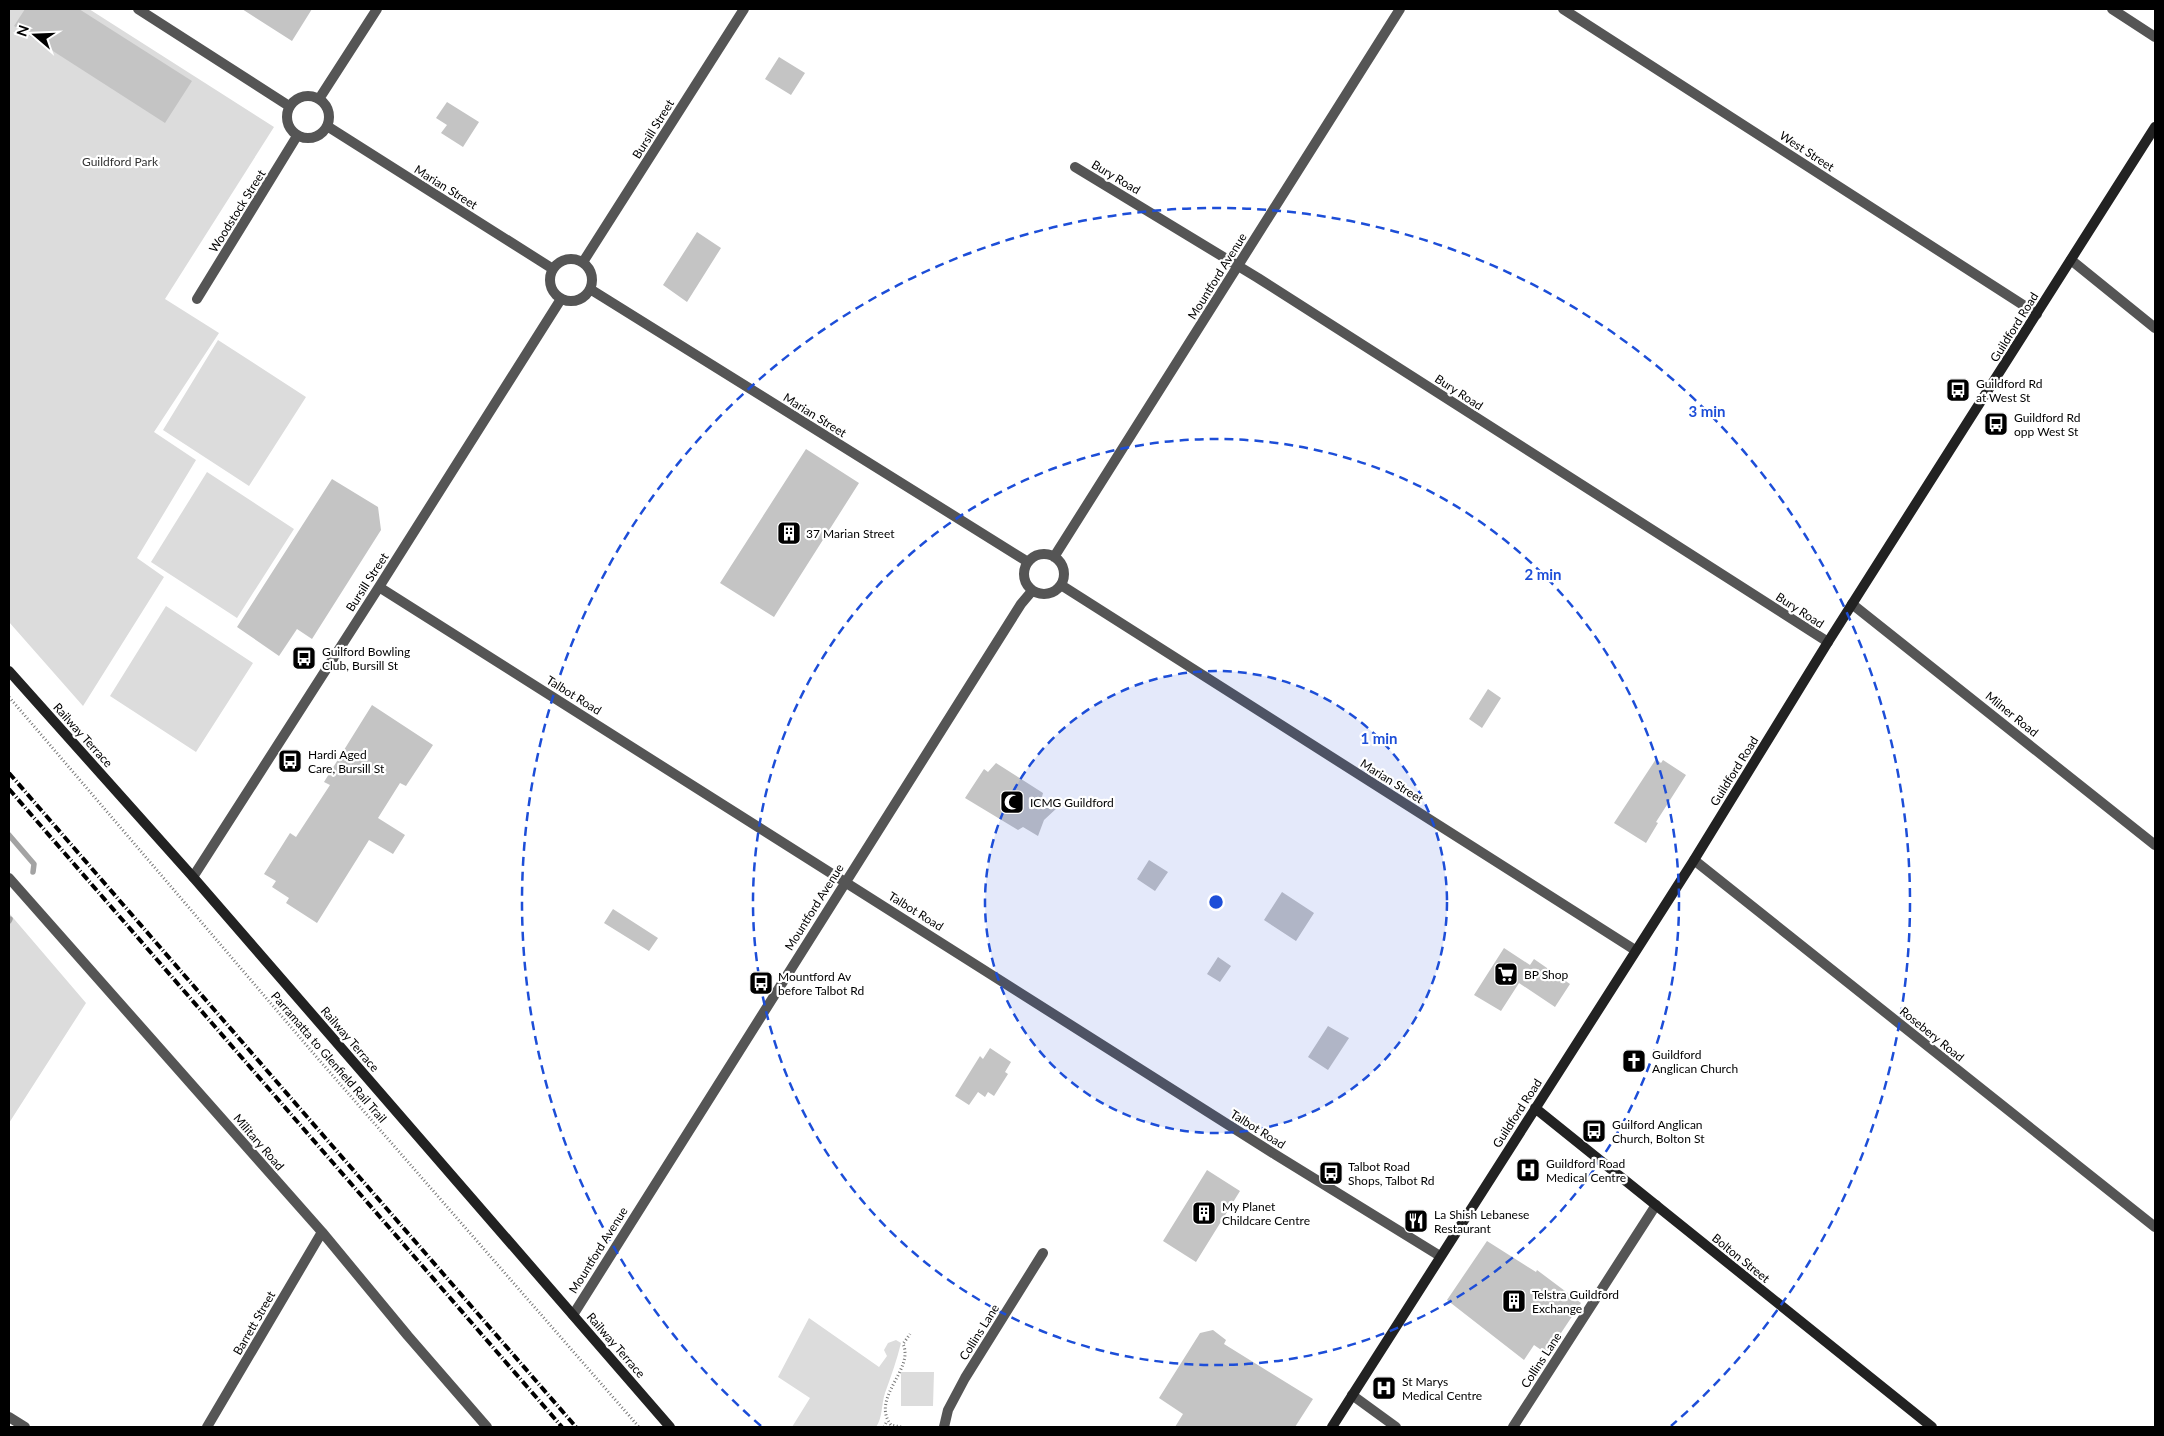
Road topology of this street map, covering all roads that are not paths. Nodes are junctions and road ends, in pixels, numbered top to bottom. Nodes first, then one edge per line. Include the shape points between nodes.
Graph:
1 (138, 9) edge
2 (377, 9) edge
3 (744, 9) edge
4 (1400, 9) edge
5 (1563, 9) edge
6 (2112, 9) edge
7 (2155, 36) edge
8 (320, 99) junction
9 (289, 106) junction
10 (327, 126) junction
11 (2155, 127) edge
12 (297, 136) junction
13 (1075, 167) dead end
14 (2071, 260) junction
15 (582, 262) junction
16 (1238, 265) junction
17 (553, 269) junction
18 (590, 289) junction
19 (197, 299) dead end
20 (561, 299) junction
21 (2037, 314) junction
22 (2155, 328) edge
23 (1054, 557) junction
24 (1028, 562) junction
25 (1061, 585) junction
26 (379, 587) junction
27 (1032, 591) junction
28 (1852, 604) junction
29 (1828, 642) junction
30 (9, 671) edge
31 (2155, 845) edge
32 (1694, 860) junction
33 (192, 877) junction
34 (9, 878) edge
35 (846, 881) junction
36 (1635, 950) junction
37 (1535, 1108) junction
38 (1656, 1205) junction
39 (2155, 1227) edge
40 (322, 1232) junction
41 (1043, 1253) dead end
42 (1440, 1256) junction
43 (573, 1315) junction
44 (1352, 1395) junction
45 (9, 1417) edge
46 (482, 1425) edge
47 (25, 1427) edge
48 (207, 1427) edge
49 (670, 1427) edge
50 (944, 1427) edge
51 (1332, 1427) edge
52 (1396, 1427) edge
53 (1513, 1427) edge
54 (1932, 1427) edge

1 - 9 street
2 - 8 street
3 - 15 street, Bursill Street
4 - 16 street, Mountford Avenue
5 - 21 street, West Street
6 - 7 street
8 - 9 street via 303,96
8 - 10 street via 329,114
9 - 12 street via 286,120
10 - 12 street via 317,136
10 - 17 street, Marian Street
11 - 14 street, Guildford Road
12 - 19 street, Woodstock Street
13 - 16 street, Bury Road
14 - 21 street, Guildford Road
14 - 22 street
15 - 17 street via 566,259
15 - 18 street via 590,271
16 - 23 street, Mountford Avenue
16 - 29 street, Bury Road
17 - 20 street via 550,276 552,289
18 - 20 street via 580,299
18 - 24 street, Marian Street
20 - 26 street, Bursill Street
21 - 28 street, Guildford Road
23 - 24 street via 1042,554
23 - 25 street via 1064,572
24 - 27 street via 1024,574 1027,587
25 - 27 street via 1045,594
25 - 36 street, Marian Street
26 - 33 street, Bursill Street
26 - 35 street, Talbot Road
27 - 35 street, Mountford Avenue
28 - 29 street, Guildford Road
28 - 31 street, Milner Road
29 - 32 street, Guildford Road
30 - 33 street, Railway Terrace
32 - 36 street, Guildford Road
32 - 39 street, Rosebery Road
33 - 43 street, Railway Terrace
34 - 40 street, Military Road
35 - 42 street, Talbot Road
35 - 43 street, Mountford Avenue
36 - 37 street, Guildford Road
37 - 38 street, Bolton Street
37 - 42 street, Guildford Road
38 - 53 street, Collins Lane
38 - 54 street, Bolton Street
40 - 46 street, Military Road
40 - 48 street, Barrett Street
41 - 50 street, Collins Lane via 965,1378 948,1410
42 - 44 street, Guildford Road
43 - 49 street, Railway Terrace
44 - 51 street, Guildford Road
44 - 52 street
45 - 47 street

